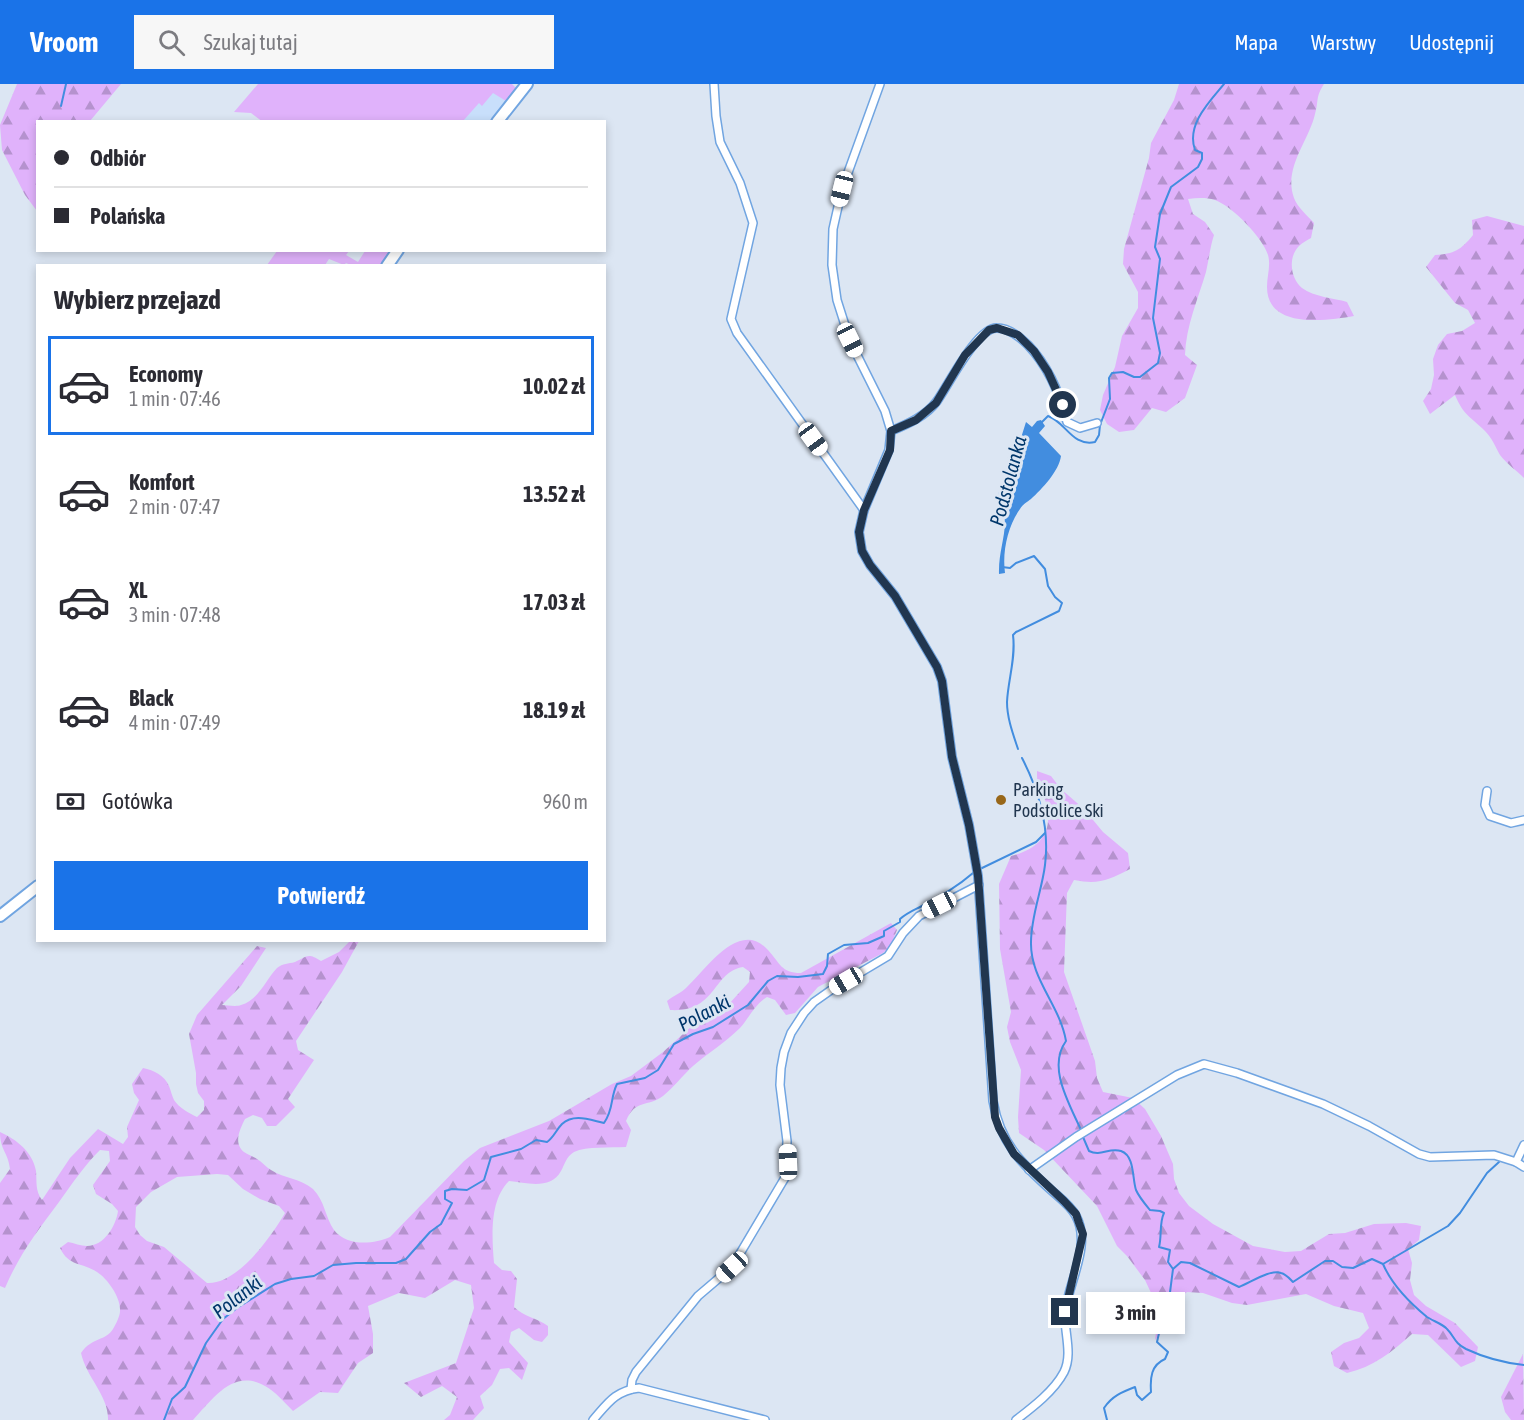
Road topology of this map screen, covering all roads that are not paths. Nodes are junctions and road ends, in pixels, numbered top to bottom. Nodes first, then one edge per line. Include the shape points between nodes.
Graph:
1 (527, 84) edge
2 (880, 84) edge
3 (714, 86) edge
4 (499, 120) edge
5 (1097, 423) dead end
6 (891, 431) junction
7 (864, 510) junction
8 (1487, 791) dead end
9 (1524, 820) edge
10 (979, 885) junction
11 (36, 888) edge
12 (0, 916) edge
13 (1524, 1145) edge
14 (1516, 1162) junction
15 (1524, 1167) edge
16 (1029, 1170) junction
17 (631, 1389) junction
18 (593, 1420) edge
19 (765, 1420) edge
20 (1016, 1420) edge

1 - 4 street
2 - 6 street via 842,189 833,229 832,265 837,300 850,340
3 - 7 street via 720,142 740,183 753,223 731,319 737,333
5 - 6 street via 1080,428 1067,422 1048,372 1034,351 1018,335 997,328 989,330 965,355 936,403 916,420
6 - 7 street via 890,450
7 - 10 street via 859,532 862,551 895,596 942,681 952,757
8 - 9 street via 1485,805 1490,816 1511,823
10 - 16 street via 995,1117 1014,1154
10 - 17 street via 919,916 888,956 831,990 804,1013 791,1033 781,1068 786,1176 732,1267 698,1296 671,1328 636,1372
11 - 12 street
13 - 14 street
14 - 15 street
14 - 16 street via 1494,1155 1419,1154 1323,1104 1204,1064 1168,1080
16 - 20 street via 1076,1214 1083,1234 1065,1312 1065,1369 1049,1391
17 - 18 street via 616,1395
17 - 19 street

